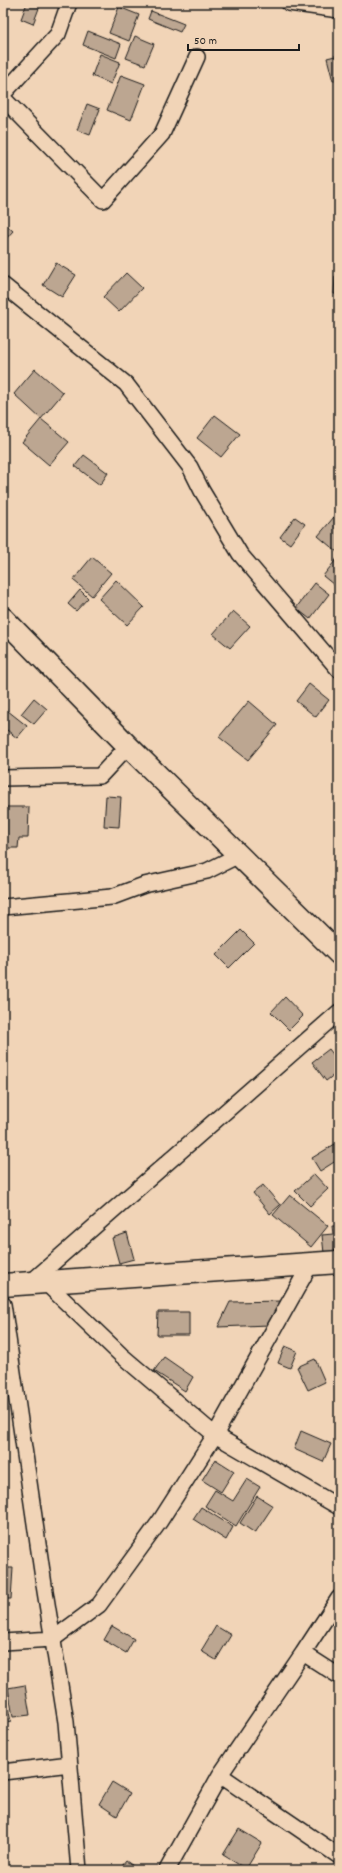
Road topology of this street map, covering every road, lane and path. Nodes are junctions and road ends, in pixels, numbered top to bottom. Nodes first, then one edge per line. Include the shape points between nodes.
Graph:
1 (69, 3) edge
2 (290, 3) edge
3 (339, 10) edge
4 (198, 57) dead end
5 (3, 94) edge
6 (3, 98) edge
7 (3, 286) edge
8 (3, 618) edge
9 (339, 670) edge
10 (128, 746) junction
11 (3, 778) edge
12 (239, 855) junction
13 (3, 908) edge
14 (339, 954) edge
15 (339, 1012) edge
16 (339, 1262) edge
17 (311, 1263) junction
18 (37, 1283) junction
19 (3, 1285) edge
20 (3, 1304) edge
21 (215, 1435) junction
22 (339, 1507) edge
23 (339, 1598) edge
24 (53, 1639) junction
25 (3, 1642) edge
26 (303, 1653) junction
27 (339, 1676) edge
28 (70, 1764) junction
29 (3, 1772) edge
30 (220, 1775) junction
31 (339, 1856) edge
32 (79, 1870) edge
33 (167, 1870) edge

1 - 5 street via 58,34
2 - 3 street
4 - 6 street via 162,134 103,200
7 - 9 street via 126,384 190,467 240,554
8 - 10 main road
10 - 11 street via 100,776
10 - 12 main road
12 - 13 street via 207,871 144,885 112,897
12 - 14 main road
15 - 18 street
16 - 17 highway
17 - 18 highway
17 - 21 street
18 - 19 highway
18 - 21 street
20 - 24 street
21 - 22 street
21 - 24 street via 160,1521 99,1605
23 - 26 street
24 - 25 street
24 - 28 street
26 - 27 street
26 - 30 street
28 - 29 street
28 - 32 street
30 - 31 street
30 - 33 street

